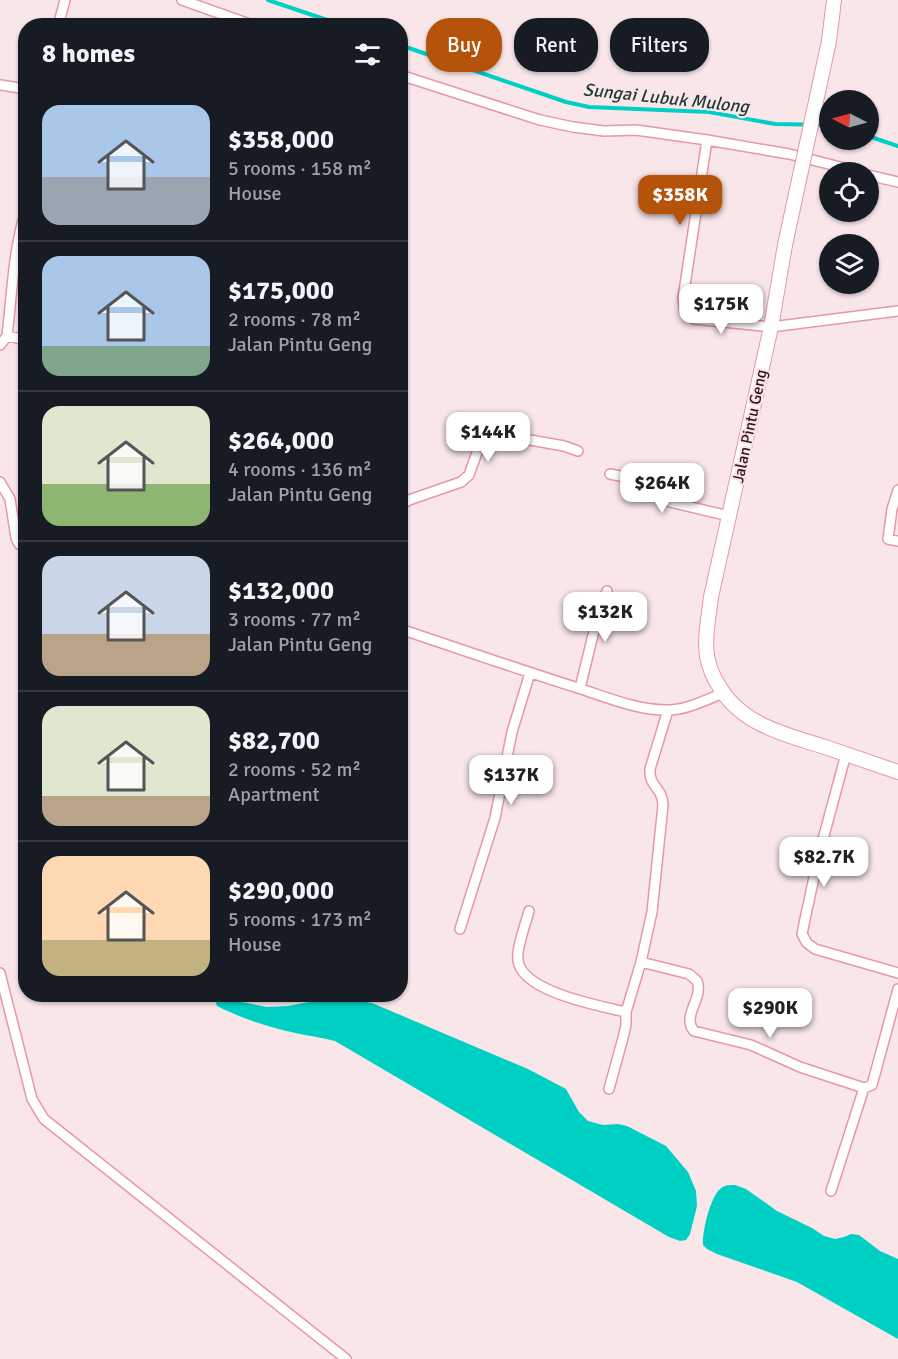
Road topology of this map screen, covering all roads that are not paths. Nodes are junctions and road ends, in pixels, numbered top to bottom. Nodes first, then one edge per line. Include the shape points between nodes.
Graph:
1 (65, 0) edge
2 (182, 0) edge
3 (834, 0) edge
4 (60, 18) edge
5 (233, 18) edge
6 (408, 78) edge
7 (0, 85) edge
8 (18, 88) edge
9 (707, 140) junction
10 (821, 162) edge
11 (879, 178) edge
12 (898, 182) edge
13 (18, 247) edge
14 (898, 311) edge
15 (771, 327) junction
16 (7, 336) junction
17 (18, 338) edge
18 (0, 345) edge
19 (578, 451) dead end
20 (610, 474) dead end
21 (0, 482) edge
22 (898, 490) edge
23 (408, 501) edge
24 (729, 516) junction
25 (898, 541) edge
26 (18, 542) edge
27 (607, 591) dead end
28 (408, 632) edge
29 (530, 673) junction
30 (579, 688) junction
31 (723, 693) junction
32 (668, 710) junction
33 (846, 754) junction
34 (898, 772) edge
35 (529, 910) dead end
36 (460, 929) dead end
37 (641, 962) junction
38 (0, 973) edge
39 (898, 973) edge
40 (898, 989) edge
41 (626, 1012) junction
42 (864, 1088) junction
43 (609, 1089) dead end
44 (831, 1191) dead end
45 (346, 1359) edge

1 - 4 street
2 - 5 street
3 - 15 main road, Jalan Pintu Geng, bridge
6 - 9 street via 573,127 636,130
7 - 8 street
9 - 10 street
9 - 15 street via 683,298 685,312 694,320
11 - 12 street
13 - 16 street
14 - 15 street
15 - 24 main road, Jalan Pintu Geng
16 - 17 street
16 - 18 street
19 - 23 street via 487,435 481,441 469,476
20 - 24 street via 654,483 670,502
21 - 26 street via 10,499
22 - 25 street via 888,539
24 - 31 main road, Jalan Pintu Geng via 706,636 707,657
27 - 30 street
28 - 29 street
29 - 30 street
29 - 36 street via 512,732 495,818
30 - 32 street
31 - 32 street
31 - 33 main road, Jalan Pintu Geng via 752,720
32 - 37 street via 650,769 663,805 652,912
33 - 34 main road, Jalan Pintu Geng
33 - 39 street via 802,934 815,948
35 - 41 street via 518,954 518,962 528,978 570,999
37 - 41 street
37 - 42 street via 688,974 697,981 699,991 689,1020 694,1031 751,1045 800,1067
38 - 45 street via 32,1099 44,1119
40 - 42 street via 872,1085
41 - 43 street
42 - 44 street

